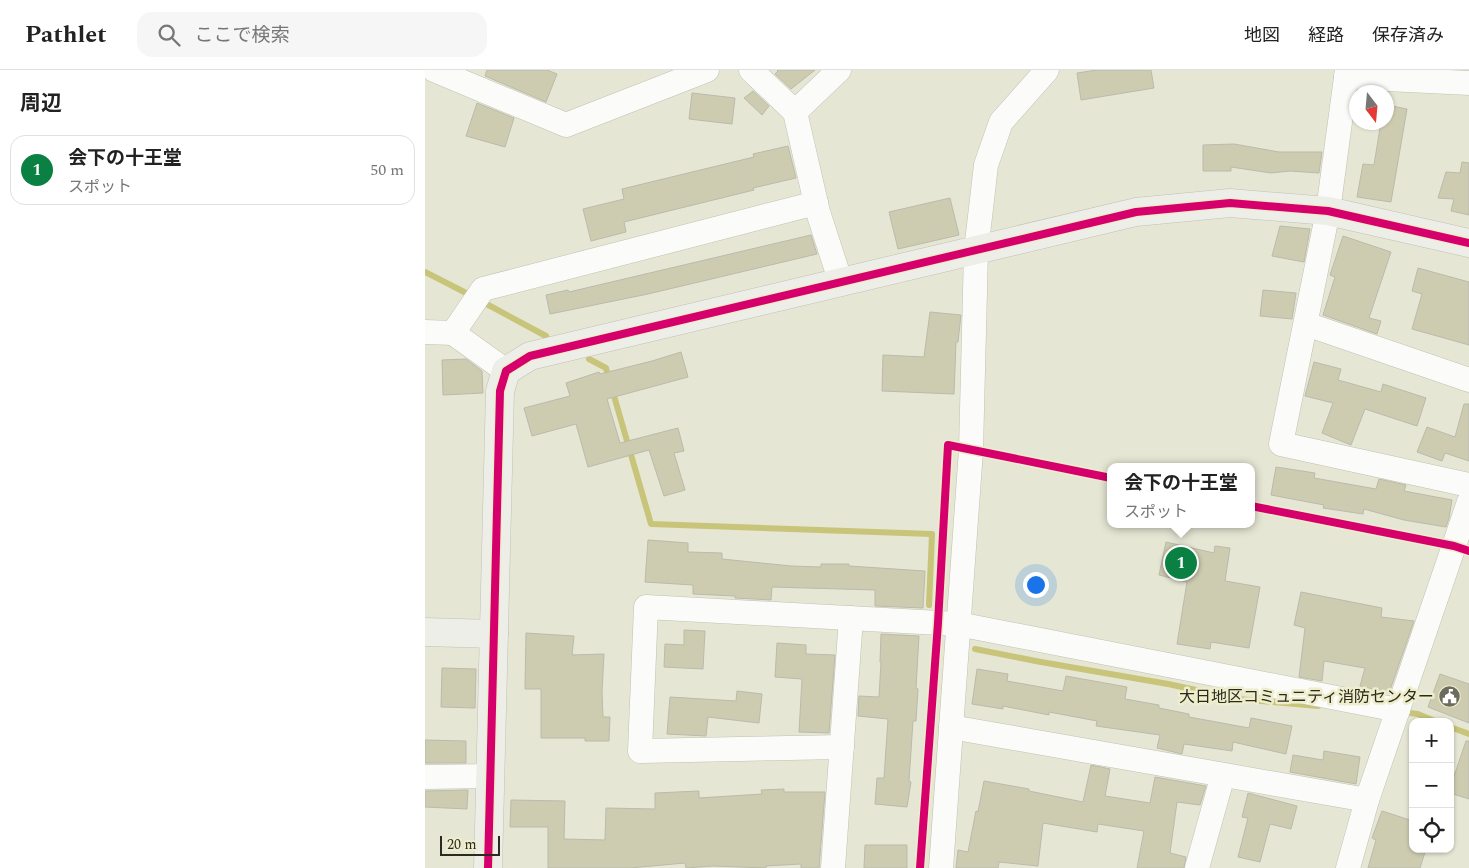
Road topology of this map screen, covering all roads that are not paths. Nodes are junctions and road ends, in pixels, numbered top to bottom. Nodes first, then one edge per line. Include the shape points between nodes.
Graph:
1 (433, 70) edge
2 (707, 70) edge
3 (751, 70) edge
4 (839, 70) edge
5 (1047, 70) edge
6 (1347, 74) edge
7 (1469, 83) edge
8 (795, 112) junction
9 (816, 203) junction
10 (1329, 211) junction
11 (1469, 243) edge
12 (976, 251) junction
13 (841, 283) junction
14 (1306, 324) junction
15 (425, 332) edge
16 (453, 333) junction
17 (506, 371) junction
18 (1469, 380) edge
19 (1469, 485) edge
20 (1469, 502) edge
21 (851, 618) junction
22 (958, 624) junction
23 (425, 632) edge
24 (494, 634) junction
25 (1398, 710) junction
26 (951, 727) junction
27 (842, 748) junction
28 (1223, 775) junction
29 (490, 776) junction
30 (425, 777) edge
31 (1367, 800) junction
32 (488, 868) edge
33 (833, 868) edge
34 (941, 868) edge
35 (1197, 868) edge
36 (1348, 868) edge

1 - 2 street via 566,125
3 - 8 street
4 - 8 street
5 - 12 street via 1001,122 986,165
6 - 7 street
6 - 10 street
8 - 9 street
9 - 13 street
9 - 16 street via 483,289
10 - 11 street
10 - 12 street via 1230,203 1136,212
10 - 14 street
12 - 13 street
12 - 22 street via 971,450
13 - 17 street via 530,356
14 - 18 street
14 - 19 street via 1281,444
15 - 16 street
16 - 17 street
17 - 24 street via 500,391
20 - 25 street
21 - 22 street
21 - 27 street
21 - 27 street via 646,606 641,752
22 - 25 street
22 - 26 street
23 - 24 street
24 - 29 street
25 - 31 street
26 - 28 street
26 - 34 street
27 - 33 street
28 - 31 street
28 - 35 street
29 - 30 street
29 - 32 street
31 - 36 street

